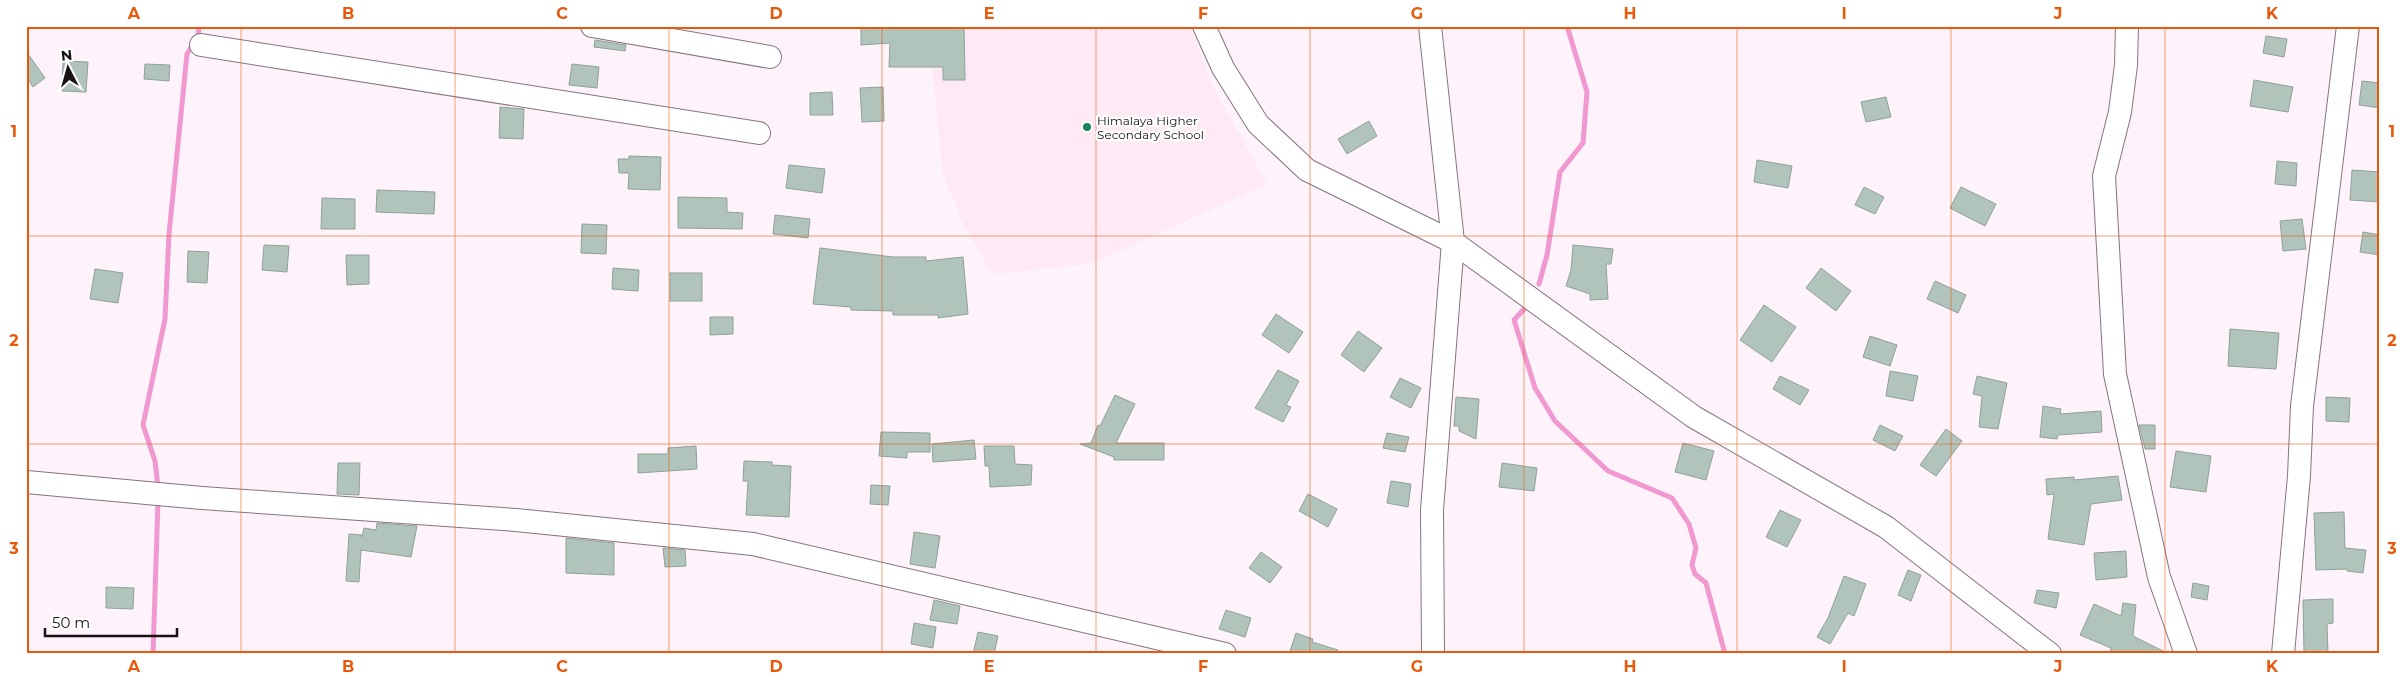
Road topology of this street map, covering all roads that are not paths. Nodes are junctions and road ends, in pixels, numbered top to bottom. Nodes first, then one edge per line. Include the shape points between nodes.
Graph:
1 (592, 26) edge
2 (1204, 26) edge
3 (1430, 26) edge
4 (2127, 26) edge
5 (2348, 26) edge
6 (201, 45) dead end
7 (770, 58) dead end
8 (759, 133) dead end
9 (1453, 242) junction
10 (26, 482) edge
11 (1202, 651) edge
12 (1225, 654) edge
13 (1433, 654) edge
14 (2050, 654) edge
15 (2186, 654) edge
16 (2283, 654) edge

1 - 7 street
2 - 9 street via 1222,68 1258,124 1307,170
3 - 9 street
4 - 15 street via 2120,112 2104,176 2115,374 2159,577
5 - 16 street via 2302,406
6 - 8 street
9 - 13 street via 1432,510
9 - 14 street via 1694,417 1886,527
10 - 11 street via 516,520 753,544
11 - 12 street

